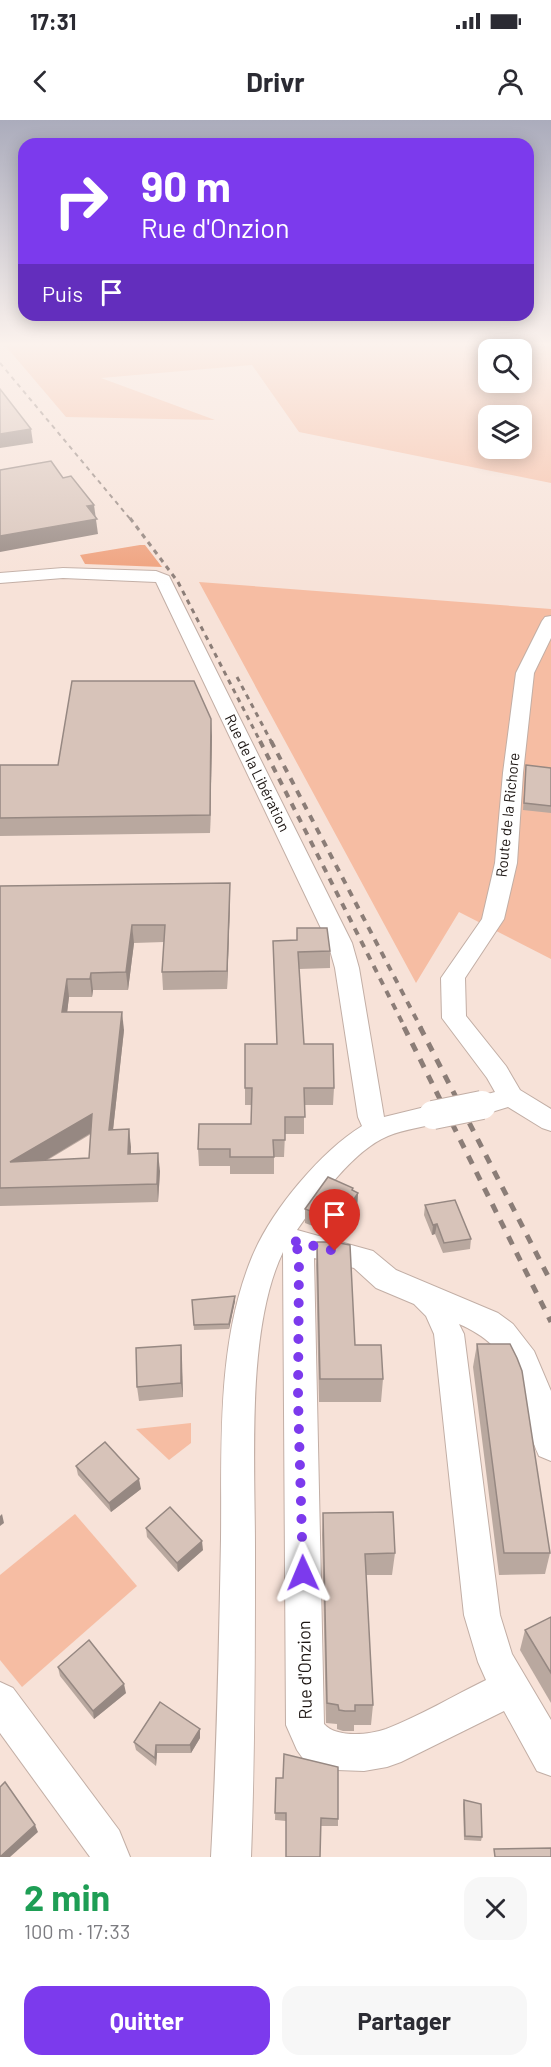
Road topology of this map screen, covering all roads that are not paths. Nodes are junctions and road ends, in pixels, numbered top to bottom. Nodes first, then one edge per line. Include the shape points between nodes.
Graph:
1 (0, 578) edge
2 (551, 621) edge
3 (511, 1098) junction
4 (551, 1121) edge
5 (377, 1130) junction
6 (284, 1238) junction
7 (425, 1297) junction
8 (551, 1446) edge
9 (512, 1688) junction
10 (0, 1701) edge
11 (551, 1756) edge
12 (110, 1857) edge
13 (231, 1857) edge

1 - 5 street, Rue de la Libération via 63,573 148,576 160,577 167,586 340,943 371,1117
2 - 3 street, Route de la Richore via 525,673 506,863 493,919 453,978 453,1018 497,1072
3 - 4 street
3 - 5 street, bridge
5 - 6 street via 340,1159 298,1207
6 - 7 street via 363,1259 386,1279
6 - 9 street, Rue d'Onzion via 297,1248 299,1256 305,1725 310,1737 318,1746 337,1751 387,1748
6 - 13 street via 256,1287 241,1378
7 - 8 street via 503,1331 527,1366
7 - 9 street via 436,1308 449,1334 482,1615 496,1662
9 - 11 street
10 - 12 street via 105,1844

